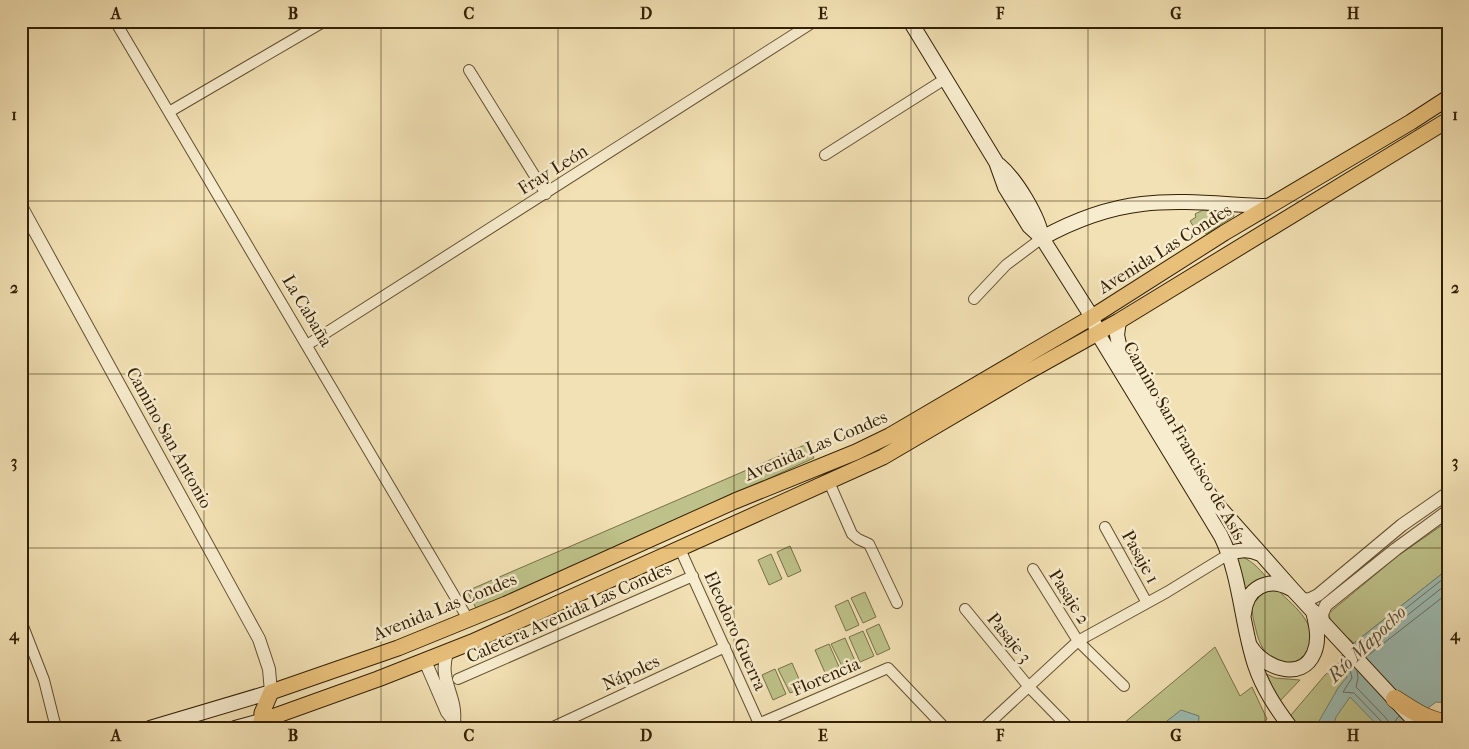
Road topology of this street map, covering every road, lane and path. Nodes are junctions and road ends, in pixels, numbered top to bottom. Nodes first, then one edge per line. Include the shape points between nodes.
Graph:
1 (115, 21) edge
2 (324, 21) edge
3 (815, 21) edge
4 (910, 21) edge
5 (469, 70) dead end
6 (945, 79) junction
7 (1448, 98) edge
8 (169, 112) junction
9 (1448, 120) edge
10 (825, 155) dead end
11 (1346, 160) junction
12 (1339, 187) junction
13 (546, 194) junction
14 (21, 206) edge
15 (1268, 206) junction
16 (1042, 238) junction
17 (974, 298) dead end
18 (1092, 317) junction
19 (1119, 321) junction
20 (1098, 334) junction
21 (307, 345) junction
22 (829, 482) junction
23 (1448, 493) edge
24 (719, 508) junction
25 (1448, 511) edge
26 (1105, 528) dead end
27 (709, 536) junction
28 (680, 549) junction
29 (1229, 554) junction
30 (1260, 554) junction
31 (1033, 569) dead end
32 (693, 576) junction
33 (1298, 595) junction
34 (897, 603) dead end
35 (1147, 603) junction
36 (965, 609) dead end
37 (1313, 610) junction
38 (1244, 615) junction
39 (468, 619) junction
40 (21, 621) edge
41 (1323, 621) junction
42 (449, 627) junction
43 (1078, 641) junction
44 (1249, 645) junction
45 (725, 647) junction
46 (447, 653) junction
47 (425, 661) junction
48 (458, 680) dead end
49 (1124, 686) dead end
50 (1028, 687) junction
51 (271, 692) junction
52 (1395, 699) junction
53 (235, 703) junction
54 (268, 723) edge
55 (1448, 723) edge
56 (456, 724) edge
57 (1288, 724) edge
58 (756, 726) edge
59 (56, 728) edge
60 (150, 728) edge
61 (233, 728) edge
62 (551, 728) edge
63 (945, 728) edge
64 (984, 728) edge
65 (1069, 728) edge
66 (1421, 728) edge

1 - 8 street, La Cabaña
2 - 8 street
3 - 13 street, Fray León
4 - 6 main road, Camino San Francisco de Asís
5 - 13 street
6 - 10 street
6 - 16 main road, Camino San Francisco de Asís via 996,162 1010,175 1034,214
7 - 11 main road, Avenida Las Condes
8 - 21 street, La Cabaña
9 - 12 main road, Avenida Las Condes
11 - 12 main road via 1347,172
11 - 15 main road, Avenida Las Condes
12 - 19 main road, Avenida Las Condes
13 - 21 street, Fray León
14 - 51 street, Camino San Antonio via 259,640 269,669
15 - 16 main road via 1182,203 1127,206 1091,216
15 - 18 main road, Avenida Las Condes
16 - 17 street via 1006,265
16 - 18 main road, Camino San Francisco de Asís
18 - 20 main road, Camino San Francisco de Asís
18 - 24 main road, Avenida Las Condes via 889,436
19 - 20 main road, Avenida Las Condes
19 - 30 main road, Camino San Francisco de Asís via 1116,335 1119,347 1197,476
20 - 22 main road, Avenida Las Condes via 890,453
20 - 29 main road, Camino San Francisco de Asís via 1205,508
21 - 39 street, La Cabaña
22 - 27 main road, Avenida Las Condes
22 - 34 street via 852,534 869,544
23 - 33 street via 1402,525 1318,595 1310,599
24 - 27 main road via 720,525
24 - 39 main road, Avenida Las Condes
25 - 41 street via 1326,605
26 - 35 street, Pasaje 1
27 - 28 main road, Avenida Las Condes
28 - 32 street, Eleodoro Guerra
28 - 46 main road, Avenida Las Condes
29 - 30 main road via 1247,550
29 - 35 street
29 - 38 main road, Camino San Francisco de Asís
30 - 33 main road, Camino San Francisco de Asís
31 - 43 street, Pasaje 2
32 - 45 street, Eleodoro Guerra
32 - 48 street, Caletera Avenida Las Condes
33 - 37 main road, Camino San Francisco de Asís
33 - 38 main road via 1280,584 1264,584 1247,600
35 - 43 street
36 - 50 street, Pasaje 3
37 - 41 main road, Camino San Francisco de Asís
37 - 44 main road via 1316,646 1311,658 1302,666 1282,669 1269,664
38 - 44 main road, Camino San Francisco de Asís
39 - 42 main road, Avenida Las Condes
40 - 59 street via 44,680
41 - 52 main road, Camino San Francisco de Asís
42 - 47 main road via 428,643 424,651
42 - 51 main road, Avenida Las Condes
43 - 49 street, Pasaje 2
43 - 50 street
44 - 57 main road, Camino San Francisco de Asís via 1262,683
45 - 58 street, Eleodoro Guerra
45 - 62 street, Nápoles
46 - 47 main road, Avenida Las Condes
46 - 56 street via 444,672
47 - 54 main road, Avenida Las Condes
47 - 56 street via 447,712
50 - 64 street
50 - 65 street, Pasaje 3
51 - 53 main road, Avenida Las Condes
51 - 54 main road via 264,706
52 - 55 highway via 1423,717
52 - 66 main road, Camino San Francisco de Asís
53 - 60 main road, Avenida Las Condes
53 - 61 main road via 237,715
54 - 61 main road, Avenida Las Condes
58 - 63 street, Florencia via 888,668

